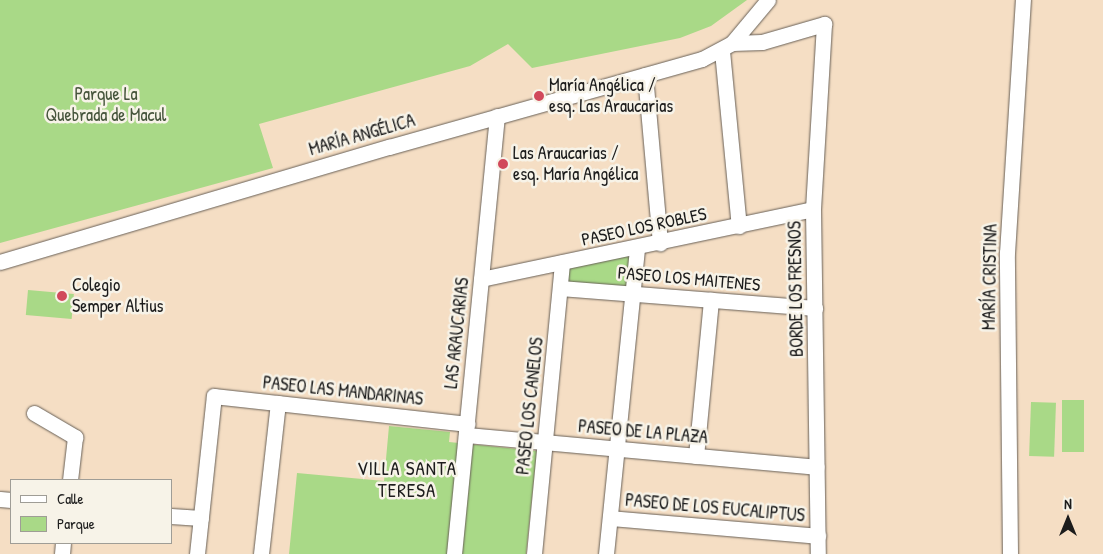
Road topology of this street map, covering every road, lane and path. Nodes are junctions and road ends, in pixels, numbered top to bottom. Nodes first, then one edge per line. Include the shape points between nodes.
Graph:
1 (768, 0) edge
2 (1023, 0) edge
3 (824, 24) joint
4 (727, 47) junction
5 (645, 75) junction
6 (497, 116) junction
7 (813, 209) junction
8 (739, 226) junction
9 (660, 243) junction
10 (637, 248) junction
11 (0, 262) edge
12 (562, 262) junction
13 (481, 279) junction
14 (560, 288) junction
15 (632, 294) junction
16 (711, 300) junction
17 (814, 308) junction
18 (278, 403) junction
19 (34, 413) dead end
20 (466, 429) junction
21 (545, 442) junction
22 (617, 449) junction
23 (696, 456) junction
24 (817, 467) junction
25 (70, 479) edge
26 (172, 516) edge
27 (201, 518) junction
28 (610, 518) junction
29 (818, 536) junction
30 (198, 554) edge
31 (261, 554) edge
32 (454, 554) edge
33 (534, 554) edge
34 (606, 554) edge
35 (818, 554) edge
36 (1010, 554) edge

1 - 4 street
2 - 36 street, MARÍA CRISTINA via 1007,253
3 - 4 street, MARÍA ANGÉLICA via 762,42
3 - 7 street, BORDE LOS FRESNOS
4 - 5 street, MARÍA ANGÉLICA
4 - 8 street
5 - 6 street, MARÍA ANGÉLICA
5 - 9 street
6 - 11 street, MARÍA ANGÉLICA
6 - 13 street, LAS ARAUCARIAS
7 - 8 street, PASEO LOS ROBLES
7 - 17 street, BORDE LOS FRESNOS
8 - 9 street, PASEO LOS ROBLES
9 - 10 street, PASEO LOS ROBLES
10 - 12 street, PASEO LOS ROBLES
10 - 15 street
12 - 13 street, PASEO LOS ROBLES
12 - 14 street, PASEO LOS CANELOS
13 - 20 street, LAS ARAUCARIAS
14 - 15 street, PASEO LOS MAITENES
14 - 21 street, PASEO LOS CANELOS
15 - 16 street, PASEO LOS MAITENES
15 - 22 street
16 - 17 street, PASEO LOS MAITENES
16 - 23 street
17 - 24 street, BORDE LOS FRESNOS
18 - 20 street, PASEO LAS MANDARINAS
18 - 27 street, PASEO LAS MANDARINAS via 214,396
18 - 31 street
19 - 25 street via 75,437
20 - 21 street, PASEO DE LA PLAZA
20 - 32 street, LAS ARAUCARIAS
21 - 22 street, PASEO DE LA PLAZA
21 - 33 street, PASEO LOS CANELOS
22 - 23 street, PASEO DE LA PLAZA
22 - 28 street
23 - 24 street, PASEO DE LA PLAZA
24 - 29 street, BORDE LOS FRESNOS
26 - 27 street
27 - 30 street
28 - 29 street, PASEO DE LOS EUCALIPTUS
28 - 34 street
29 - 35 street, BORDE LOS FRESNOS

